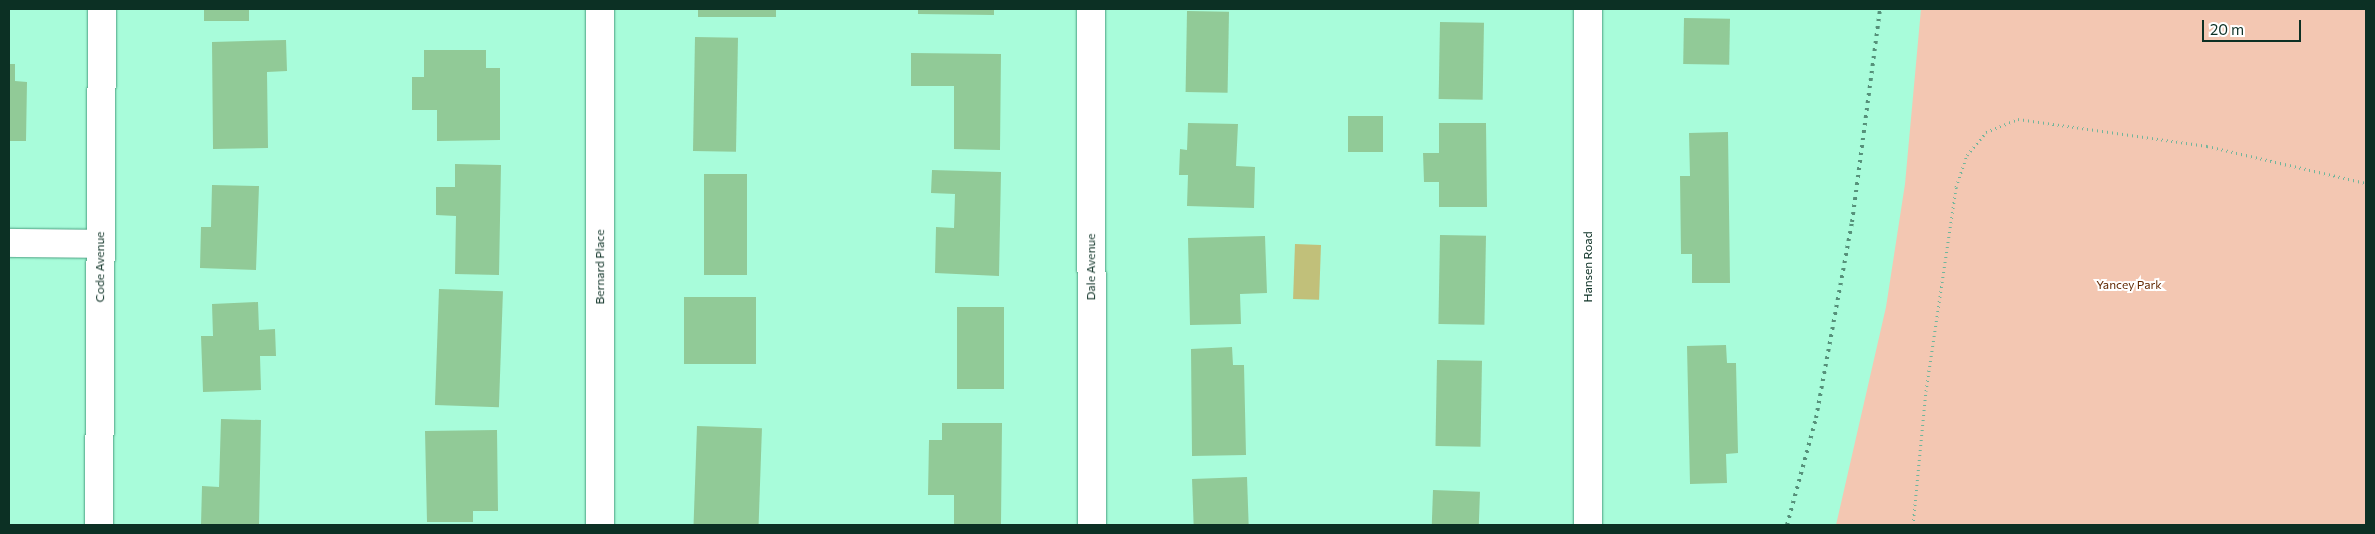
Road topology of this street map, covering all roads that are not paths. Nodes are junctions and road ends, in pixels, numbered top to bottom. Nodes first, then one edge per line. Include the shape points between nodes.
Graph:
1 (102, 9) edge
2 (600, 9) edge
3 (1091, 9) edge
4 (1588, 9) edge
5 (9, 243) edge
6 (100, 244) junction
7 (98, 525) edge
8 (600, 525) edge
9 (1092, 525) edge
10 (1588, 525) edge

1 - 6 street, Code Avenue
2 - 8 street, Bernard Place
3 - 9 street, Dale Avenue
4 - 10 street, Hansen Road
5 - 6 street
6 - 7 street, Code Avenue

